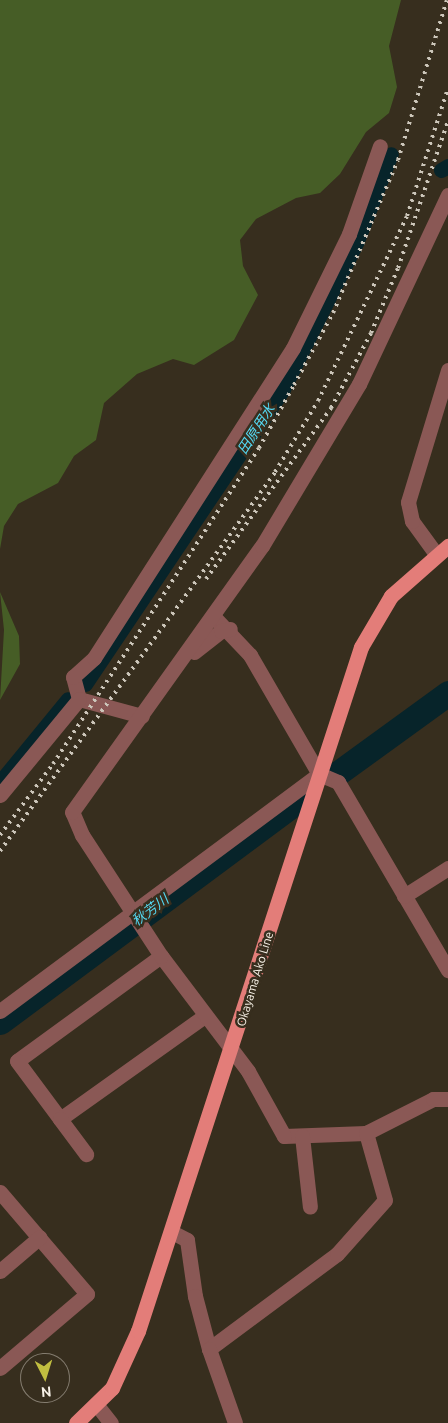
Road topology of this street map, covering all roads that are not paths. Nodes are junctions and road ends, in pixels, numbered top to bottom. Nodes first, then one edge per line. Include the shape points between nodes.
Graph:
1 (380, 146) dead end
2 (448, 195) edge
3 (448, 370) edge
4 (442, 550) edge
5 (213, 616) junction
6 (230, 630) junction
7 (182, 662) junction
8 (79, 699) junction
9 (142, 716) junction
10 (319, 774) junction
11 (0, 795) edge
12 (448, 868) edge
13 (404, 896) junction
14 (134, 912) junction
15 (161, 956) junction
16 (445, 961) edge
17 (0, 1011) edge
18 (203, 1017) junction
19 (231, 1054) junction
20 (448, 1099) edge
21 (60, 1119) junction
22 (366, 1133) junction
23 (302, 1136) junction
24 (86, 1154) dead end
25 (0, 1192) edge
26 (310, 1206) dead end
27 (172, 1232) junction
28 (40, 1237) junction
29 (0, 1271) edge
30 (209, 1350) junction
31 (0, 1368) edge
32 (96, 1404) junction
33 (76, 1423) edge
34 (111, 1423) edge
35 (235, 1423) edge

1 - 8 street via 349,234 297,340 140,590 94,658 73,677
2 - 5 street via 359,384 262,546
3 - 4 street via 408,502 412,520
4 - 10 main road, Okayama Ako Line via 390,596 373,622 360,647
5 - 6 street
5 - 7 street
6 - 7 street via 221,631
6 - 10 street via 250,655
7 - 9 street
8 - 9 street
8 - 11 street
9 - 14 street via 72,812 82,835
10 - 13 street via 338,782
10 - 14 street
10 - 19 main road, Okayama Ako Line
12 - 13 street
13 - 16 street
14 - 15 street
14 - 17 street
15 - 18 street
15 - 21 street via 18,1061
18 - 19 street
18 - 21 street
19 - 23 street via 248,1071 284,1136
19 - 27 main road, Okayama Ako Line
20 - 22 street via 433,1099
21 - 24 street
22 - 23 street
22 - 30 street via 385,1200 337,1254
23 - 26 street
25 - 28 street
27 - 30 street via 187,1240 195,1296
27 - 32 main road, Okayama Ako Line via 125,1366
28 - 29 street
28 - 31 street via 87,1294
30 - 35 street
32 - 33 main road, Okayama Ako Line
32 - 34 street

